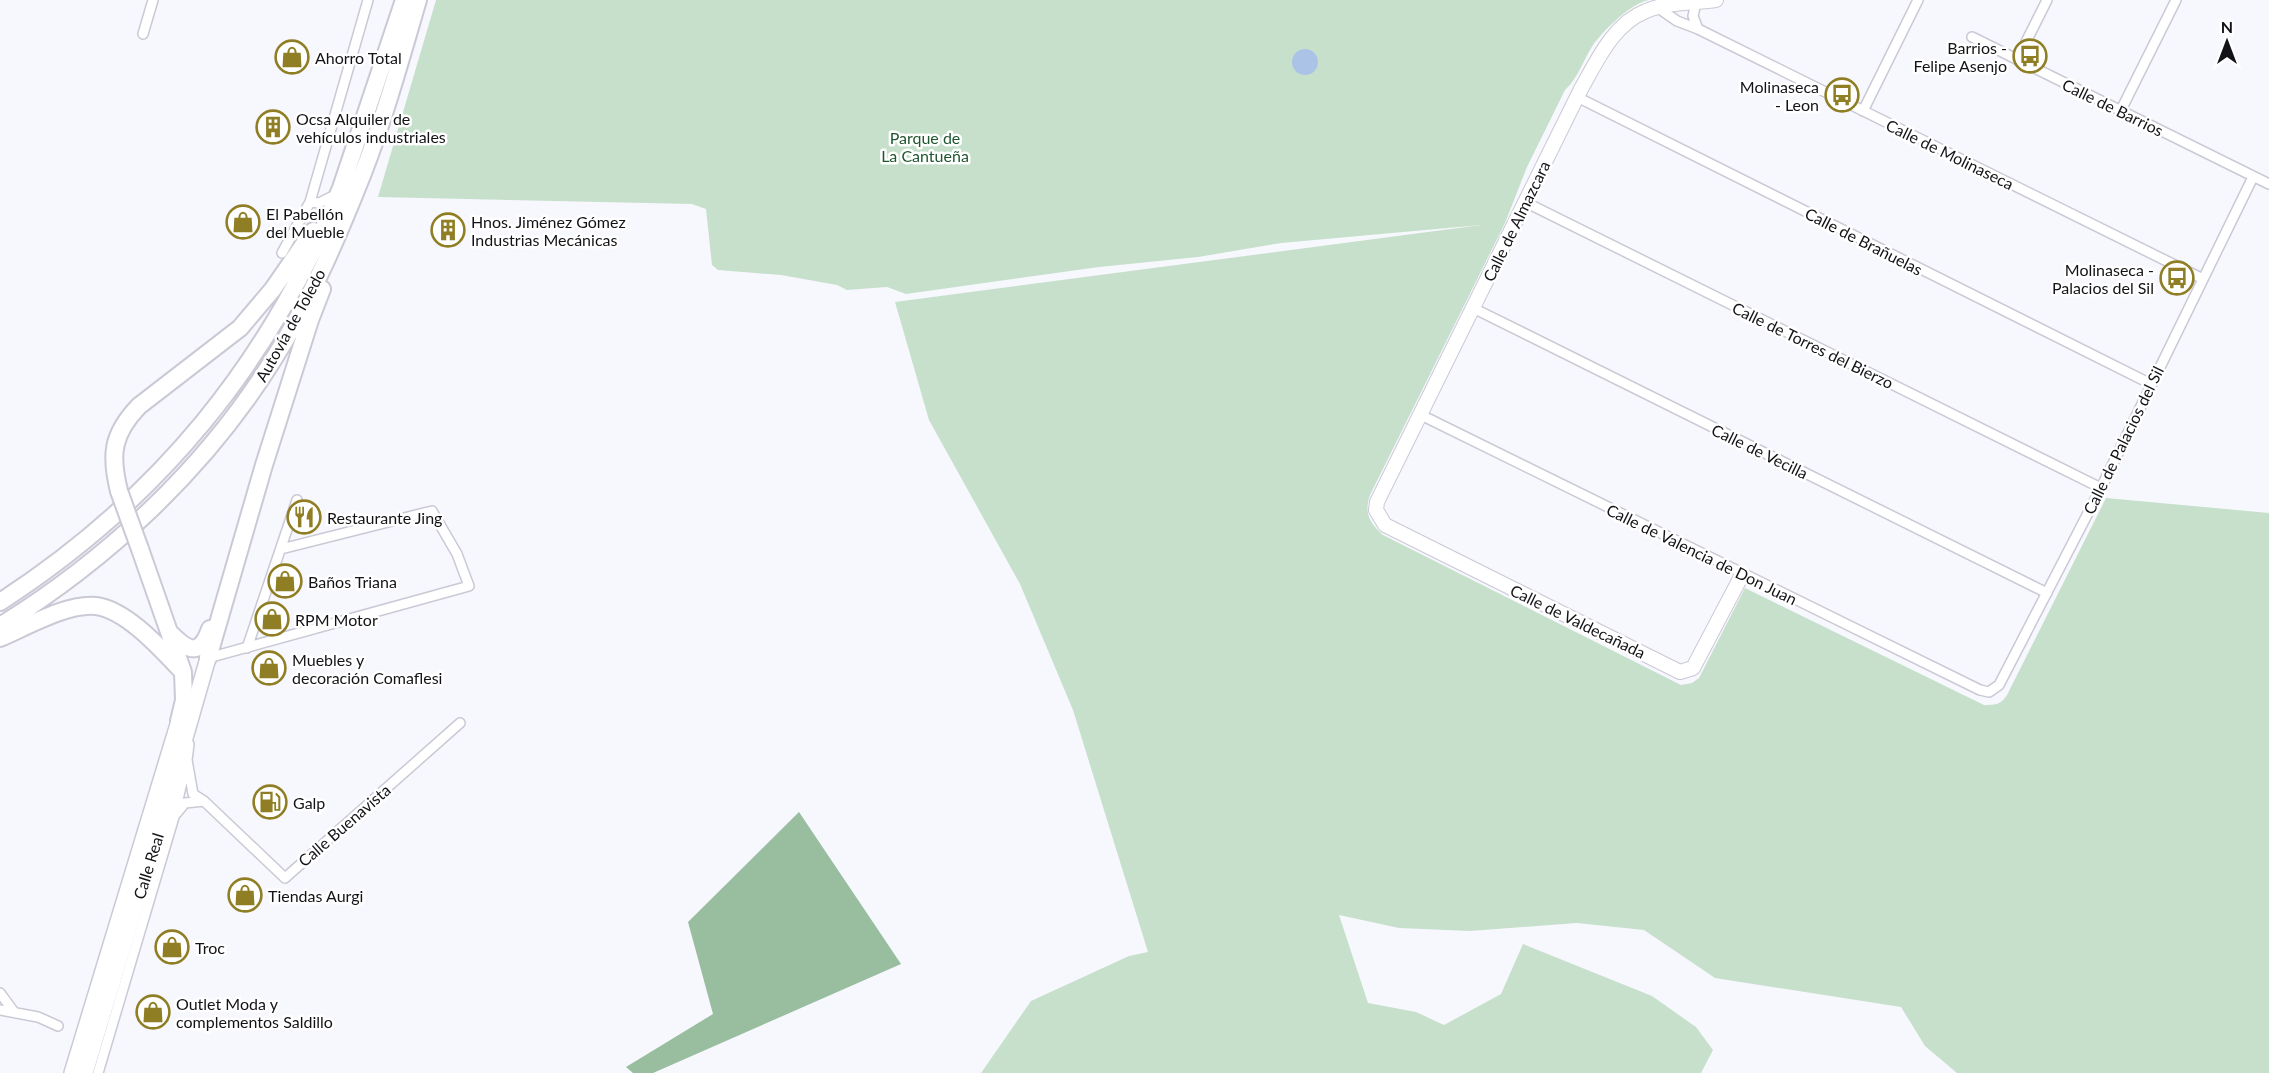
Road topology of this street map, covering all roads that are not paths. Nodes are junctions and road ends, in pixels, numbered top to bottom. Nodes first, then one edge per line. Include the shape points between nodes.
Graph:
1 (153, 0) edge
2 (368, 0) edge
3 (404, 0) edge
4 (418, 0) edge
5 (1716, 0) edge
6 (1918, 0) edge
7 (2047, 0) edge
8 (2176, 0) edge
9 (1696, 3) junction
10 (1657, 7) junction
11 (1698, 29) junction
12 (143, 34) dead end
13 (1972, 37) dead end
14 (2017, 60) junction
15 (1577, 97) junction
16 (2121, 110) junction
17 (1863, 111) junction
18 (363, 173) junction
19 (2253, 177) junction
20 (2269, 184) edge
21 (336, 193) junction
22 (310, 202) junction
23 (1525, 202) junction
24 (282, 253) dead end
25 (2203, 279) junction
26 (1473, 308) junction
27 (2151, 384) junction
28 (1421, 415) junction
29 (2100, 488) junction
30 (297, 500) dead end
31 (1376, 510) joint
32 (241, 543) junction
33 (280, 549) junction
34 (1742, 575) junction
35 (2047, 593) junction
36 (0, 602) edge
37 (0, 626) edge
38 (171, 633) junction
39 (0, 638) edge
40 (247, 648) junction
41 (208, 658) junction
42 (183, 672) junction
43 (1983, 692) joint
44 (193, 710) junction
45 (179, 721) joint
46 (460, 723) dead end
47 (188, 760) junction
48 (204, 801) junction
49 (174, 817) junction
50 (0, 993) edge
51 (0, 1010) edge
52 (14, 1012) junction
53 (58, 1026) dead end
54 (72, 1073) edge
55 (85, 1073) edge
56 (98, 1073) edge

1 - 12 street
2 - 22 street
3 - 21 highway, Autovía de Toledo
4 - 18 highway, Autovía de Toledo
5 - 9 street, Calle de Almazcara
6 - 17 street
7 - 14 street
8 - 16 street
9 - 10 street, Calle de Almazcara
9 - 11 street via 1693,16
10 - 11 street, Calle de Molinaseca
10 - 15 street, Calle de Almazcara via 1644,11 1609,40
11 - 17 street, Calle de Molinaseca
13 - 14 street, Calle de Barrios
14 - 16 street, Calle de Barrios
15 - 23 street, Calle de Almazcara
15 - 27 street, Calle de Brañuelas
16 - 19 street, Calle de Barrios
17 - 25 street, Calle de Molinaseca
18 - 32 highway via 310,320
18 - 37 highway, Autovía de Toledo via 325,260 284,341 252,393 164,496 114,545
19 - 20 street, Calle de Barrios
19 - 25 street, Calle de Palacios del Sil
21 - 22 street via 319,203
21 - 36 highway, Autovía de Toledo via 329,218 284,304 206,421 111,520
21 - 38 highway, bridge via 279,280 240,328 139,406 121,429 113,456 119,491
22 - 24 street
23 - 26 street, Calle de Almazcara
23 - 29 street, Calle de Torres del Bierzo
25 - 27 street, Calle de Palacios del Sil
26 - 28 street, Calle de Almazcara
26 - 35 street, Calle de Vecilla
27 - 29 street, Calle de Palacios del Sil
28 - 31 street, Calle de Almazcara
28 - 34 street, Calle de Valencia de Don Juan
29 - 35 street, Calle de Palacios del Sil
30 - 33 street
31 - 34 street, Calle de Valdecañada via 1385,525 1680,672 1693,669
32 - 38 highway via 206,639 192,649 184,647
32 - 41 highway
33 - 40 street
33 - 40 street via 432,511 469,586
34 - 43 street, Calle de Valencia de Don Juan
35 - 43 street, Calle de Palacios del Sil via 2000,685
38 - 42 highway
39 - 42 highway via 64,611 96,606 112,611 146,634
40 - 41 street
41 - 44 main road, Calle Real
42 - 45 highway via 184,700
44 - 47 street, Calle Buenavista
44 - 55 main road, Calle Real
45 - 54 main road, Calle Real
46 - 48 street, Calle Buenavista via 285,878
47 - 48 street, Calle Buenavista via 193,794
47 - 49 street
48 - 49 street via 185,803
49 - 56 street
50 - 52 street
51 - 52 street
52 - 53 street

